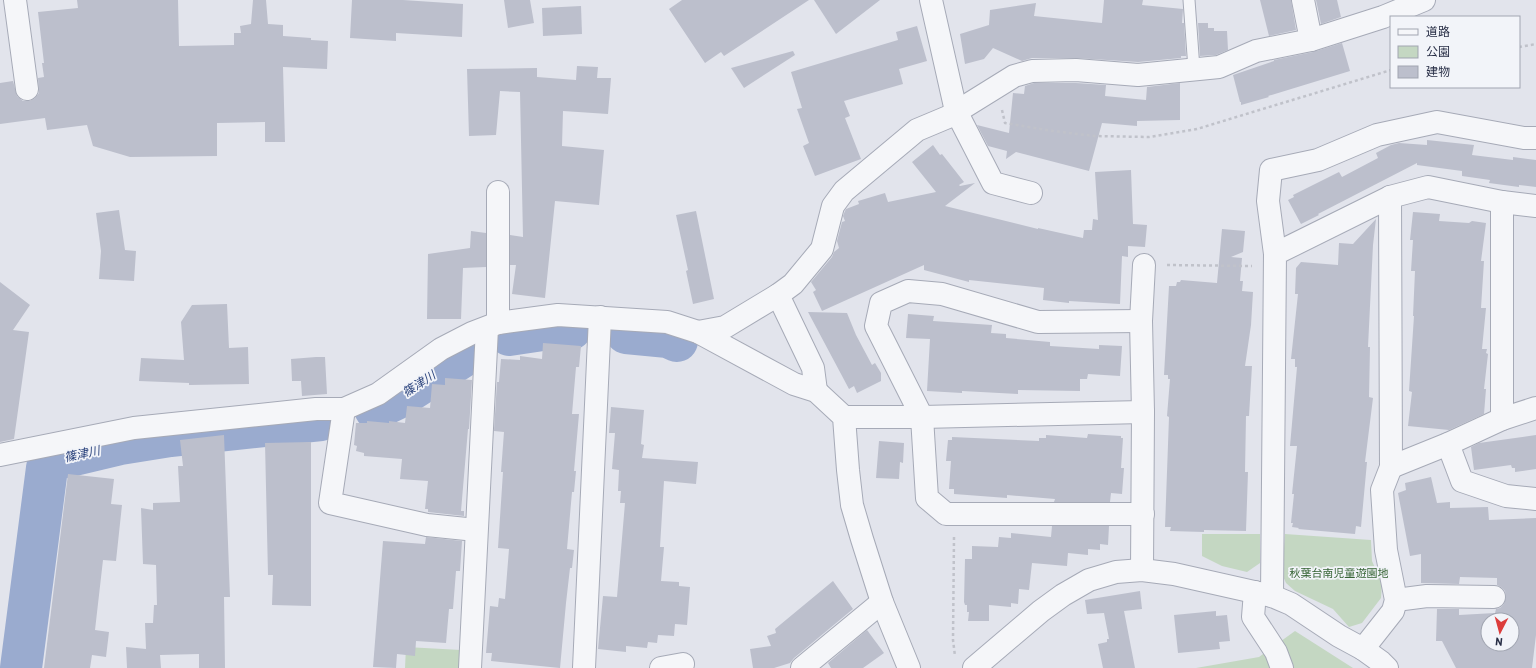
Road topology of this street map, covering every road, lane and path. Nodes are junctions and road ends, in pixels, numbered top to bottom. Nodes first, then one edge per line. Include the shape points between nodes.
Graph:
1 (15, 0) edge
2 (931, 0) edge
3 (1189, 0) edge
4 (1303, 0) edge
5 (1424, 0) edge
6 (1312, 40) junction
7 (1536, 44) edge
8 (1520, 47) edge
9 (1194, 69) junction
10 (1390, 70) edge
11 (998, 85) junction
12 (26, 88) dead end
13 (956, 111) junction
14 (1536, 138) edge
15 (498, 192) dead end
16 (1031, 193) dead end
17 (1390, 197) junction
18 (1502, 202) junction
19 (1536, 206) edge
20 (1275, 254) junction
21 (1153, 265) joint
22 (1240, 266) dead end
23 (778, 295) junction
24 (600, 317) junction
25 (1141, 321) junction
26 (492, 325) junction
27 (698, 332) junction
28 (816, 391) junction
29 (1536, 408) edge
30 (344, 409) junction
31 (1143, 412) junction
32 (844, 417) junction
33 (922, 418) junction
34 (1502, 419) junction
35 (1448, 444) junction
36 (0, 455) edge
37 (1391, 467) junction
38 (1536, 499) edge
39 (954, 514) junction
40 (1143, 514) junction
41 (476, 530) junction
42 (1142, 570) junction
43 (1263, 594) junction
44 (1494, 597) dead end
45 (1396, 600) junction
46 (882, 602) junction
47 (1363, 649) junction
48 (683, 664) dead end
49 (965, 665) edge
50 (470, 668) edge
51 (584, 668) edge
52 (661, 668) edge
53 (802, 668) edge
54 (909, 668) edge
55 (1282, 668) edge
56 (1387, 668) edge

1 - 12 street
2 - 13 street
3 - 9 lane
4 - 6 street
5 - 6 street via 1383,17
6 - 9 street via 1256,51 1219,67
7 - 8 path
9 - 11 street via 1138,75 1076,70 1032,71 1014,76
10 - 11 path via 1197,129 1149,137 1094,136 1005,123
11 - 13 street
13 - 16 street via 993,183
13 - 23 street via 916,130 844,191 833,206 822,249 793,284
14 - 20 street via 1437,122 1377,135 1318,160 1271,170 1268,201
15 - 26 street
17 - 18 street via 1428,187
17 - 20 street
17 - 37 street
18 - 19 street
18 - 34 street
20 - 43 street
21 - 22 path
21 - 25 street
23 - 27 street via 725,327
23 - 28 street via 813,368
24 - 26 street via 558,315
24 - 27 street via 667,322
24 - 51 street
25 - 31 street
25 - 33 street via 1038,322 942,294 928,293 908,292 881,303 876,326
26 - 30 street via 441,349 378,394
26 - 41 street
27 - 28 street via 794,384
28 - 32 street
29 - 34 street
30 - 36 street via 316,409 134,428
30 - 41 street via 330,503 427,525
31 - 33 street
31 - 40 street
32 - 33 street
32 - 46 street via 852,505
33 - 39 street via 927,498 946,514
34 - 35 street
35 - 37 street
35 - 38 street via 1462,481 1506,496
37 - 45 street via 1382,490 1386,550
39 - 40 street
39 - 49 path via 953,640
40 - 42 street
41 - 50 street
42 - 43 street via 1174,574
42 - 49 street via 1116,572 1089,580 1063,595
43 - 47 street via 1290,604
43 - 55 street via 1253,617 1276,652
44 - 45 street via 1427,596
45 - 47 street via 1393,611
46 - 53 street
46 - 54 street
47 - 56 street
48 - 52 street

